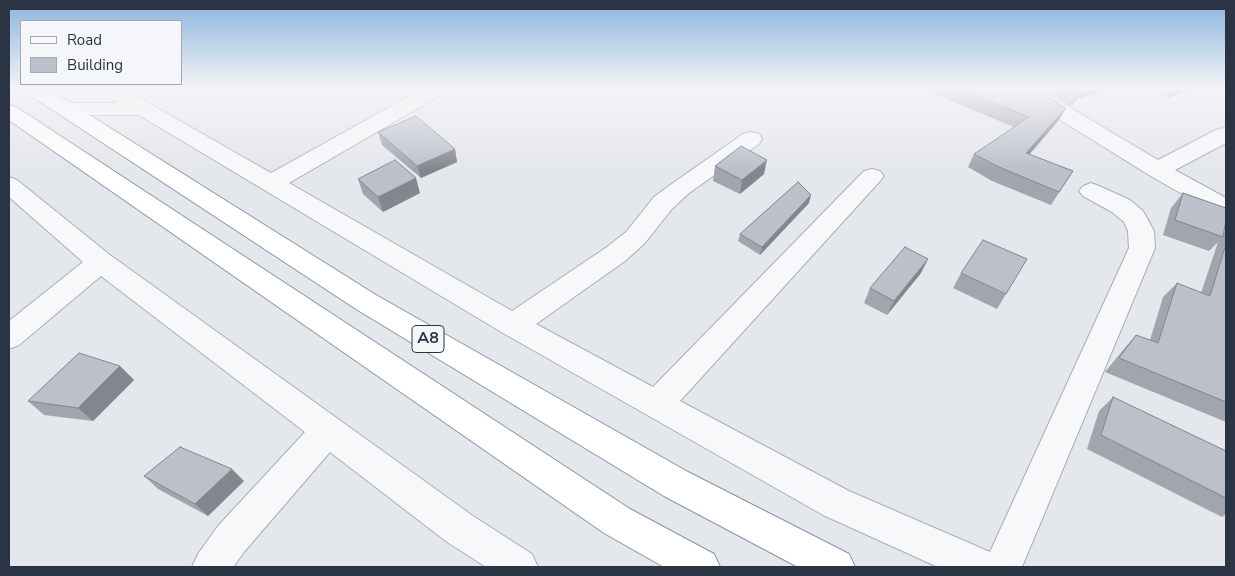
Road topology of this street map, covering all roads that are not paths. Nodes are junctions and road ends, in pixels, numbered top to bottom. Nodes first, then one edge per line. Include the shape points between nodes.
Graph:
1 (16, 116) edge
2 (76, 116) edge
3 (154, 116) edge
4 (390, 116) edge
5 (1068, 116) edge
6 (1226, 134) edge
7 (751, 138) dead end
8 (1157, 170) junction
9 (872, 176) dead end
10 (272, 183) junction
11 (9, 186) edge
12 (1091, 192) dead end
13 (1226, 208) edge
14 (101, 262) junction
15 (513, 325) junction
16 (9, 337) edge
17 (657, 404) junction
18 (327, 431) junction
19 (211, 567) edge
20 (519, 567) edge
21 (701, 567) edge
22 (836, 567) edge
23 (980, 567) edge
24 (1003, 567) edge

1 - 21 highway, A8 via 616,522
2 - 22 highway, A8 via 366,302 676,484
3 - 10 street
4 - 10 street
5 - 8 street
6 - 8 street
7 - 15 street via 663,203 635,238 616,254
8 - 13 street
9 - 17 street
10 - 15 street
11 - 14 street
12 - 24 street via 1121,206 1134,217 1141,231 1142,248
14 - 16 street
14 - 18 street
15 - 17 street
17 - 23 street via 836,503
18 - 19 street via 231,539
18 - 20 street via 460,529

